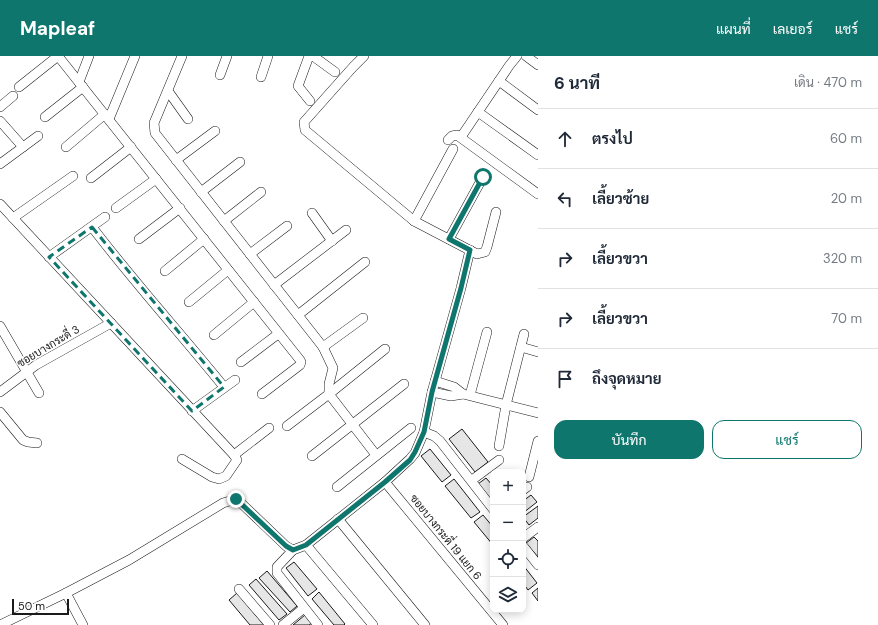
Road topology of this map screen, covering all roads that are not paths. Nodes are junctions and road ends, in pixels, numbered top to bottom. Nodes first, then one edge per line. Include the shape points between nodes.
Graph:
1 (58, 56) edge
2 (89, 56) edge
3 (135, 56) edge
4 (182, 56) edge
5 (227, 56) edge
6 (268, 56) edge
7 (309, 56) edge
8 (314, 56) edge
9 (364, 56) edge
10 (517, 56) edge
11 (526, 56) edge
12 (538, 65) edge
13 (335, 72) dead end
14 (220, 75) dead end
15 (261, 77) dead end
16 (499, 81) junction
17 (81, 85) junction
18 (19, 87) dead end
19 (168, 91) junction
20 (13, 96) dead end
21 (310, 101) dead end
22 (0, 107) edge
23 (538, 110) edge
24 (478, 112) junction
25 (45, 117) dead end
26 (107, 117) junction
27 (188, 119) dead end
28 (0, 121) edge
29 (215, 131) dead end
30 (38, 136) dead end
31 (461, 137) junction
32 (448, 140) dead end
33 (23, 147) junction
34 (66, 147) dead end
35 (131, 147) junction
36 (452, 149) dead end
37 (538, 155) edge
38 (176, 160) junction
39 (240, 162) dead end
40 (0, 164) edge
41 (72, 176) dead end
42 (483, 177) dead end
43 (91, 178) dead end
44 (156, 179) junction
45 (201, 192) junction
46 (261, 192) dead end
47 (538, 194) edge
48 (0, 204) edge
49 (116, 208) dead end
50 (180, 208) junction
51 (496, 212) dead end
52 (312, 213) dead end
53 (105, 217) dead end
54 (13, 218) junction
55 (414, 221) junction
56 (224, 222) junction
57 (92, 226) junction
58 (288, 226) dead end
59 (346, 230) dead end
60 (139, 239) dead end
61 (204, 239) junction
62 (449, 239) junction
63 (332, 241) junction
64 (470, 250) junction
65 (250, 254) junction
66 (49, 257) junction
67 (366, 262) dead end
68 (228, 270) junction
69 (165, 271) dead end
70 (274, 285) junction
71 (189, 302) dead end
72 (254, 302) junction
73 (298, 316) junction
74 (363, 318) dead end
75 (111, 323) junction
76 (0, 326) edge
77 (487, 332) dead end
78 (278, 334) junction
79 (524, 334) dead end
80 (214, 335) dead end
81 (323, 347) junction
82 (521, 347) junction
83 (385, 349) dead end
84 (538, 352) edge
85 (241, 362) dead end
86 (27, 372) junction
87 (235, 380) dead end
88 (435, 380) junction
89 (404, 384) dead end
90 (224, 388) junction
91 (0, 392) edge
92 (432, 392) junction
93 (39, 393) dead end
94 (262, 394) dead end
95 (329, 394) junction
96 (467, 395) junction
97 (506, 405) junction
98 (192, 411) junction
99 (0, 412) edge
100 (538, 413) edge
101 (353, 424) junction
102 (286, 426) dead end
103 (269, 428) dead end
104 (411, 428) dead end
105 (424, 432) junction
106 (538, 441) edge
107 (38, 443) dead end
108 (499, 446) dead end
109 (234, 455) junction
110 (376, 455) junction
111 (312, 456) dead end
112 (182, 459) dead end
113 (498, 460) dead end
114 (529, 477) dead end
115 (472, 480) junction
116 (385, 482) junction
117 (336, 487) dead end
118 (490, 505) edge
119 (338, 519) junction
120 (538, 527) edge
121 (526, 536) edge
122 (306, 545) junction
123 (293, 550) junction
124 (526, 550) edge
125 (538, 565) edge
126 (239, 589) dead end
127 (66, 594) junction
128 (304, 608) junction
129 (16, 617) junction
130 (0, 625) edge
131 (22, 625) edge
132 (83, 625) edge
133 (270, 625) edge
134 (283, 625) edge
135 (318, 625) edge
136 (373, 625) edge
137 (425, 625) edge
138 (502, 625) edge

1 - 17 street
1 - 18 street
2 - 17 street
3 - 26 street
4 - 19 street
5 - 14 street
6 - 15 street
7 - 21 street via 298,86
8 - 13 street
9 - 55 street via 304,122 304,128
10 - 16 street
11 - 12 street
16 - 23 street
16 - 24 street
17 - 25 street
17 - 26 street
19 - 27 street
19 - 38 street via 154,123 154,130
20 - 22 street
24 - 31 street
24 - 37 street
26 - 34 street
26 - 35 street
28 - 33 street
29 - 38 street
30 - 33 street
31 - 32 street via 454,134
31 - 47 street
33 - 40 street
35 - 43 street
35 - 44 street
36 - 55 street
38 - 45 street
39 - 45 street
41 - 54 street
42 - 62 street
44 - 49 street
44 - 50 street
45 - 56 street
46 - 56 street
48 - 54 street
50 - 60 street
50 - 61 street
51 - 64 street via 484,252 477,254
52 - 63 street
53 - 57 street
54 - 66 street
55 - 62 street
56 - 65 street
57 - 66 street
57 - 90 street
58 - 65 street
59 - 63 street
61 - 68 street
61 - 69 street
62 - 64 street
63 - 70 street
64 - 88 street
65 - 70 street
66 - 75 street
67 - 73 street
68 - 71 street
68 - 72 street
70 - 73 street
72 - 78 street
72 - 80 street
73 - 81 street
74 - 81 street
75 - 86 street, ซอยบางกระดี่ 3
75 - 98 street
76 - 86 street
77 - 96 street
78 - 85 street
78 - 94 street via 300,360 300,364
79 - 82 street
81 - 95 street via 333,368
82 - 84 street
82 - 97 street
83 - 95 street
86 - 91 street, ซอยบางกระดี่ 3
86 - 93 street
87 - 90 street
88 - 92 street
88 - 96 street
89 - 101 street
90 - 98 street
92 - 96 street via 451,396
92 - 105 street
95 - 101 street
95 - 102 street
96 - 97 street
97 - 100 street
97 - 108 street
98 - 109 street
99 - 107 street via 23,440
101 - 110 street
101 - 111 street
103 - 109 street
104 - 110 street
105 - 115 street via 440,441
105 - 116 street via 410,460
106 - 114 street
109 - 112 street via 237,460 226,476 219,479
110 - 117 street
113 - 115 street
115 - 118 street
116 - 119 street
116 - 138 street, ซอยบางกระดี่ 19 แยก 6
119 - 122 street
119 - 137 street
120 - 121 street
122 - 123 street
122 - 136 street
123 - 127 street via 236,499 229,500 129,560
123 - 128 street via 276,570
124 - 125 street
126 - 133 street
127 - 129 street
127 - 132 street
128 - 134 street
128 - 135 street
129 - 130 street
129 - 131 street

